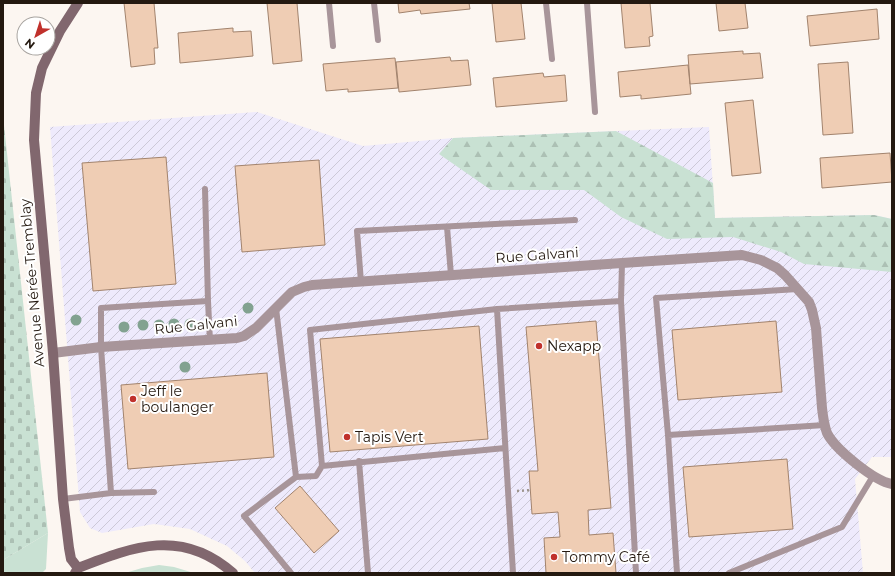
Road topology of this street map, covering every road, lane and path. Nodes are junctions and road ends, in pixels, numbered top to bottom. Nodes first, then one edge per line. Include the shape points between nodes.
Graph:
1 (78, 3) edge
2 (329, 3) edge
3 (374, 3) edge
4 (546, 3) edge
5 (587, 3) edge
6 (378, 40) dead end
7 (333, 46) dead end
8 (552, 59) dead end
9 (595, 112) dead end
10 (205, 189) dead end
11 (575, 220) dead end
12 (447, 226) junction
13 (622, 262) junction
14 (451, 275) junction
15 (361, 282) junction
16 (798, 289) junction
17 (208, 301) junction
18 (621, 301) junction
19 (276, 308) junction
20 (497, 309) junction
21 (210, 341) junction
22 (101, 347) junction
23 (53, 353) junction
24 (824, 425) junction
25 (668, 435) junction
26 (505, 448) junction
27 (359, 461) junction
28 (322, 466) junction
29 (873, 476) junction
30 (296, 477) junction
31 (892, 484) edge
32 (154, 492) dead end
33 (111, 493) junction
34 (63, 499) junction
35 (76, 571) edge
36 (233, 573) edge
37 (291, 573) edge
38 (368, 573) edge
39 (513, 573) edge
40 (636, 573) edge
41 (677, 573) edge
42 (729, 573) edge

1 - 23 street, Avenue Nérée-Tremblay via 60,31 42,68 34,118
2 - 7 lane
3 - 6 lane
4 - 8 lane
5 - 9 lane
10 - 17 lane
11 - 12 lane
12 - 14 lane
12 - 15 lane via 357,231
13 - 14 street, Rue Galvani
13 - 16 street, Rue Galvani via 742,256 761,260 777,268
13 - 18 lane
14 - 15 street, Rue Galvani
15 - 19 street, Rue Galvani via 304,287 292,292
16 - 24 street, Rue Galvani via 809,302 814,320
16 - 25 lane via 656,298
17 - 21 lane
17 - 22 lane via 101,308
18 - 20 lane
18 - 40 lane
19 - 21 street, Rue Galvani via 244,336
19 - 30 lane
20 - 26 lane
20 - 28 lane via 310,330
21 - 22 street, Rue Galvani
22 - 23 street, Rue Galvani
22 - 33 lane
23 - 34 street, Avenue Nérée-Tremblay
24 - 25 lane
24 - 29 street, Rue Galvani via 834,443
25 - 41 lane
26 - 27 lane
26 - 39 lane
27 - 28 lane
27 - 38 lane
28 - 30 lane via 316,476
29 - 31 street, Rue Galvani
29 - 42 lane via 842,527
30 - 37 lane via 244,516
32 - 33 lane
33 - 34 lane
34 - 35 street, Avenue Nérée-Tremblay via 69,548
35 - 36 street via 128,550 161,544 187,547 204,553

